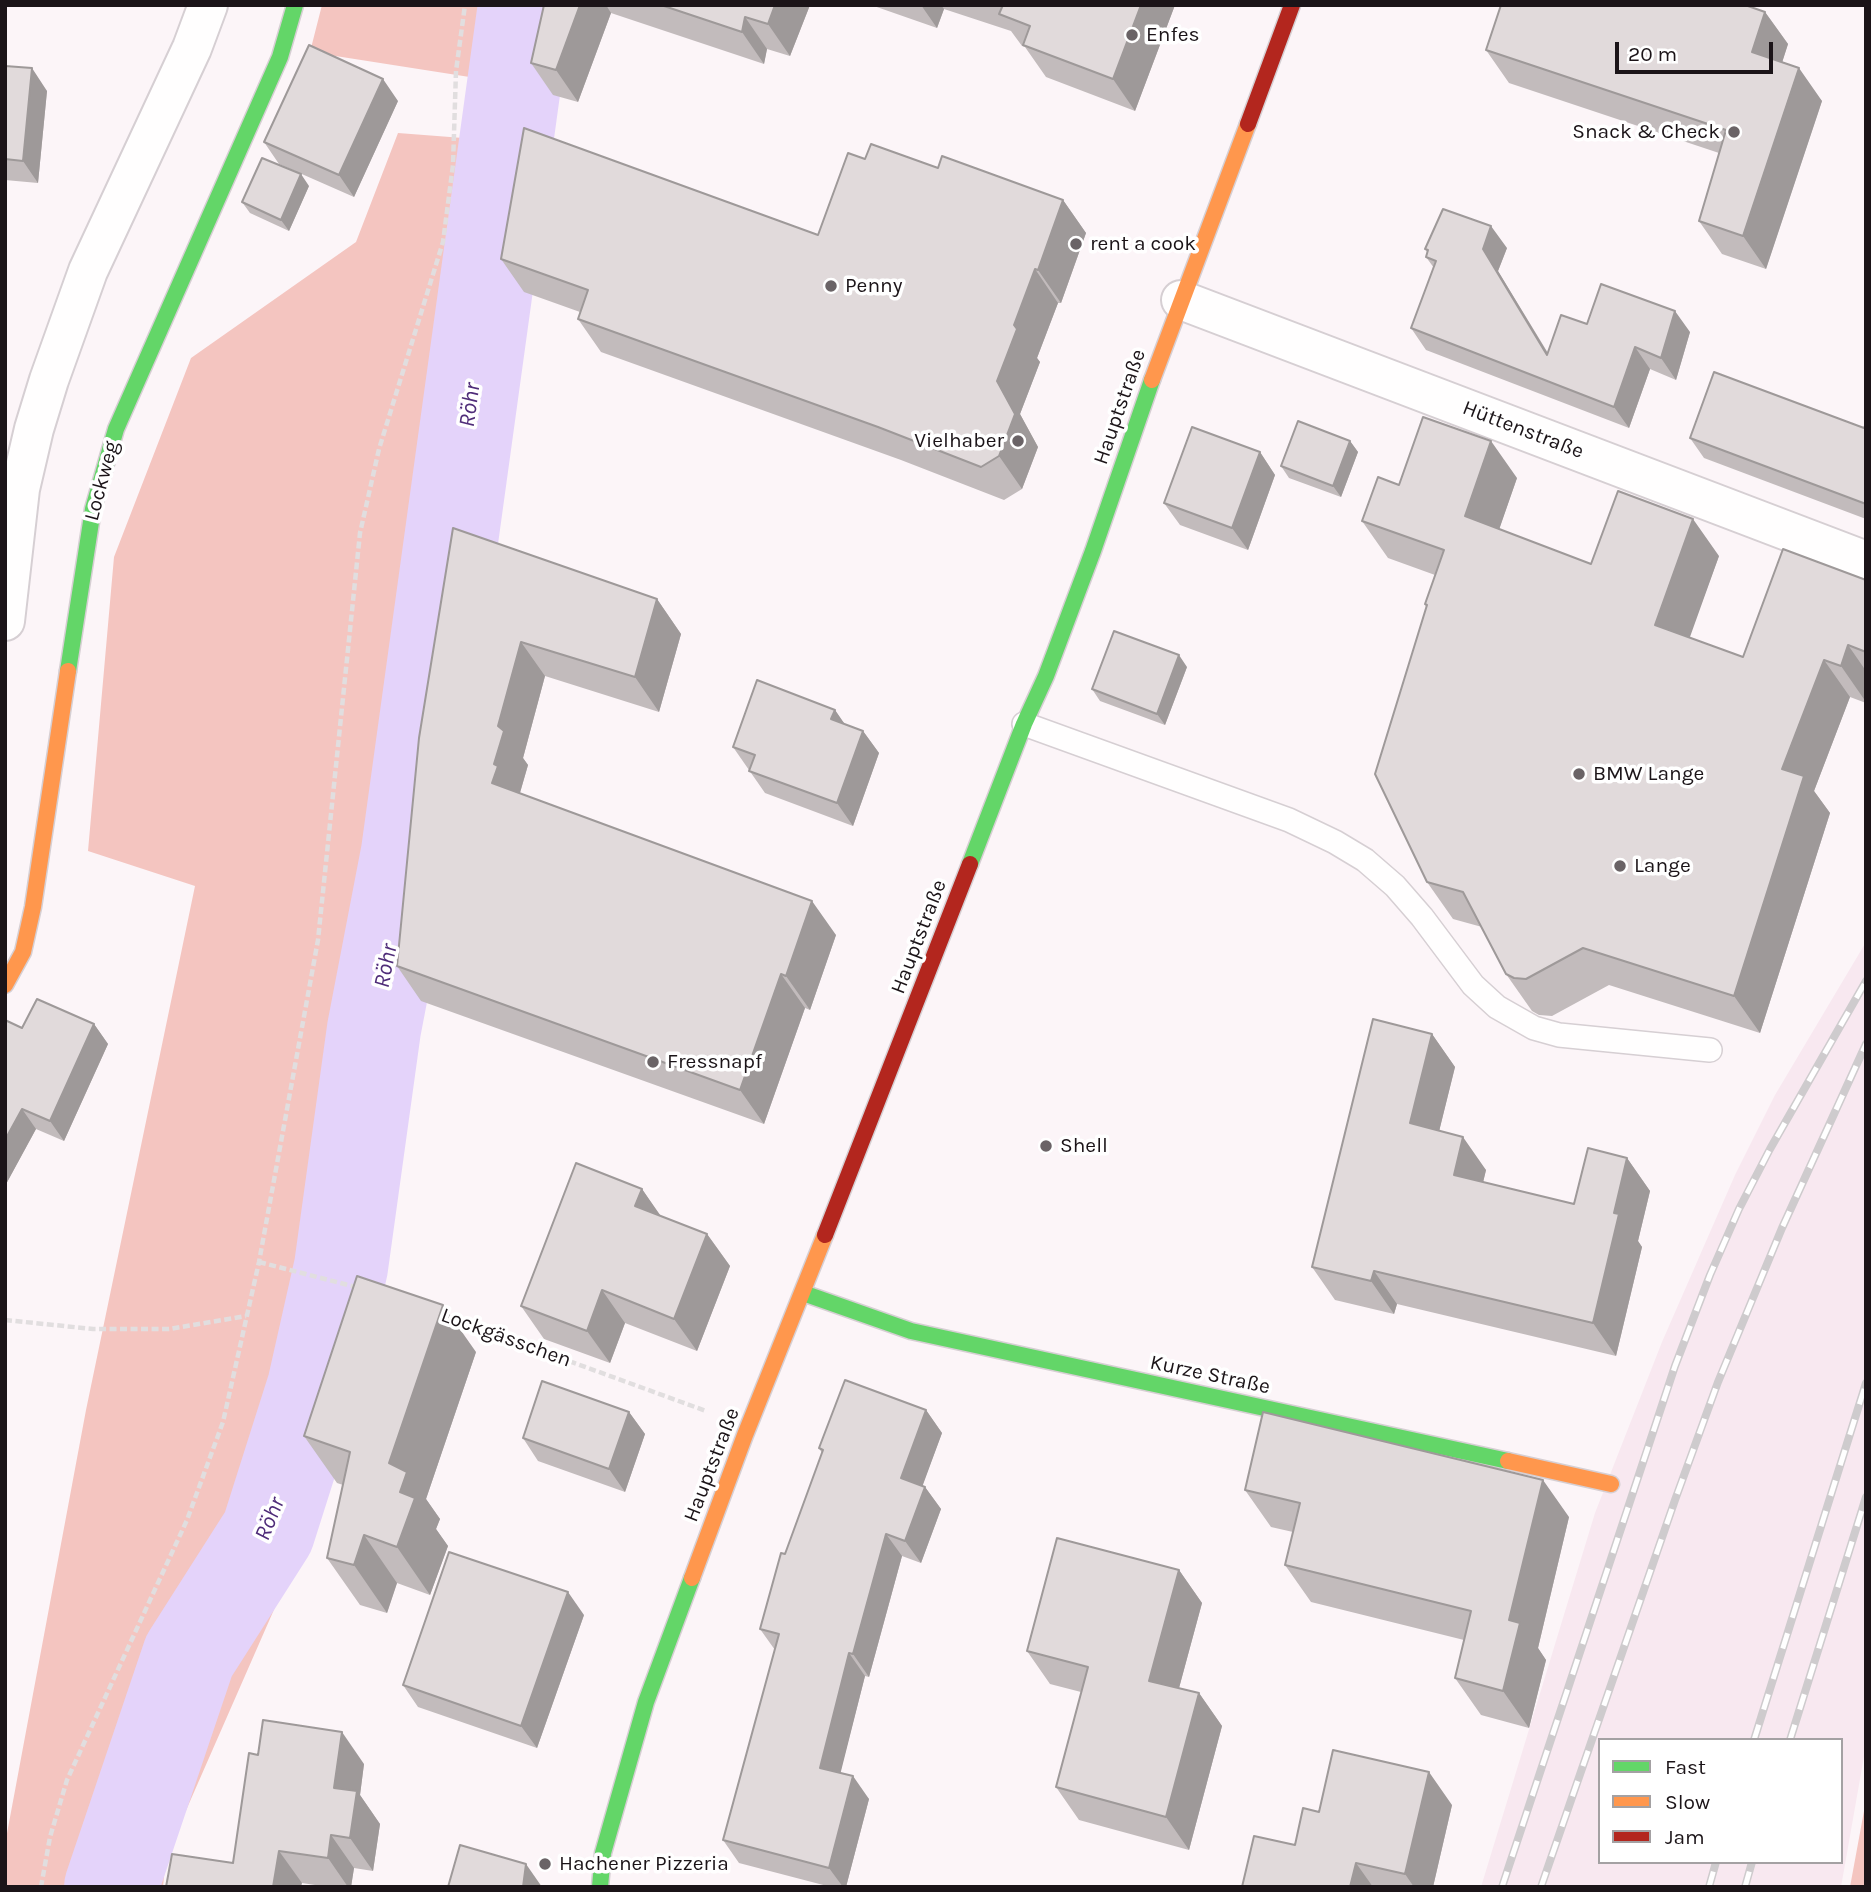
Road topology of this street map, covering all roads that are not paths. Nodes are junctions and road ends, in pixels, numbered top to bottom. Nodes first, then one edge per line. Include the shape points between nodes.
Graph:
1 (208, 5) edge
2 (295, 5) edge
3 (1292, 5) edge
4 (1181, 300) junction
5 (1866, 561) edge
6 (5, 621) edge
7 (1024, 724) junction
8 (5, 985) edge
9 (1710, 1050) dead end
10 (803, 1293) junction
11 (1611, 1484) dead end
12 (600, 1887) edge

1 - 6 street via 88,271 49,380 20,489
2 - 8 main road, Lockweg via 280,57 116,429 93,509 33,907 23,952
3 - 4 main road, Hauptstraße
4 - 5 street, Hüttenstraße
4 - 7 main road, Hauptstraße via 1079,589
7 - 9 lane via 1289,820 1345,848 1395,886 1473,985 1497,1007 1534,1028 1559,1035
7 - 10 main road, Hauptstraße
10 - 11 main road, Kurze Straße via 911,1331
10 - 12 main road, Hauptstraße via 646,1702 603,1853

